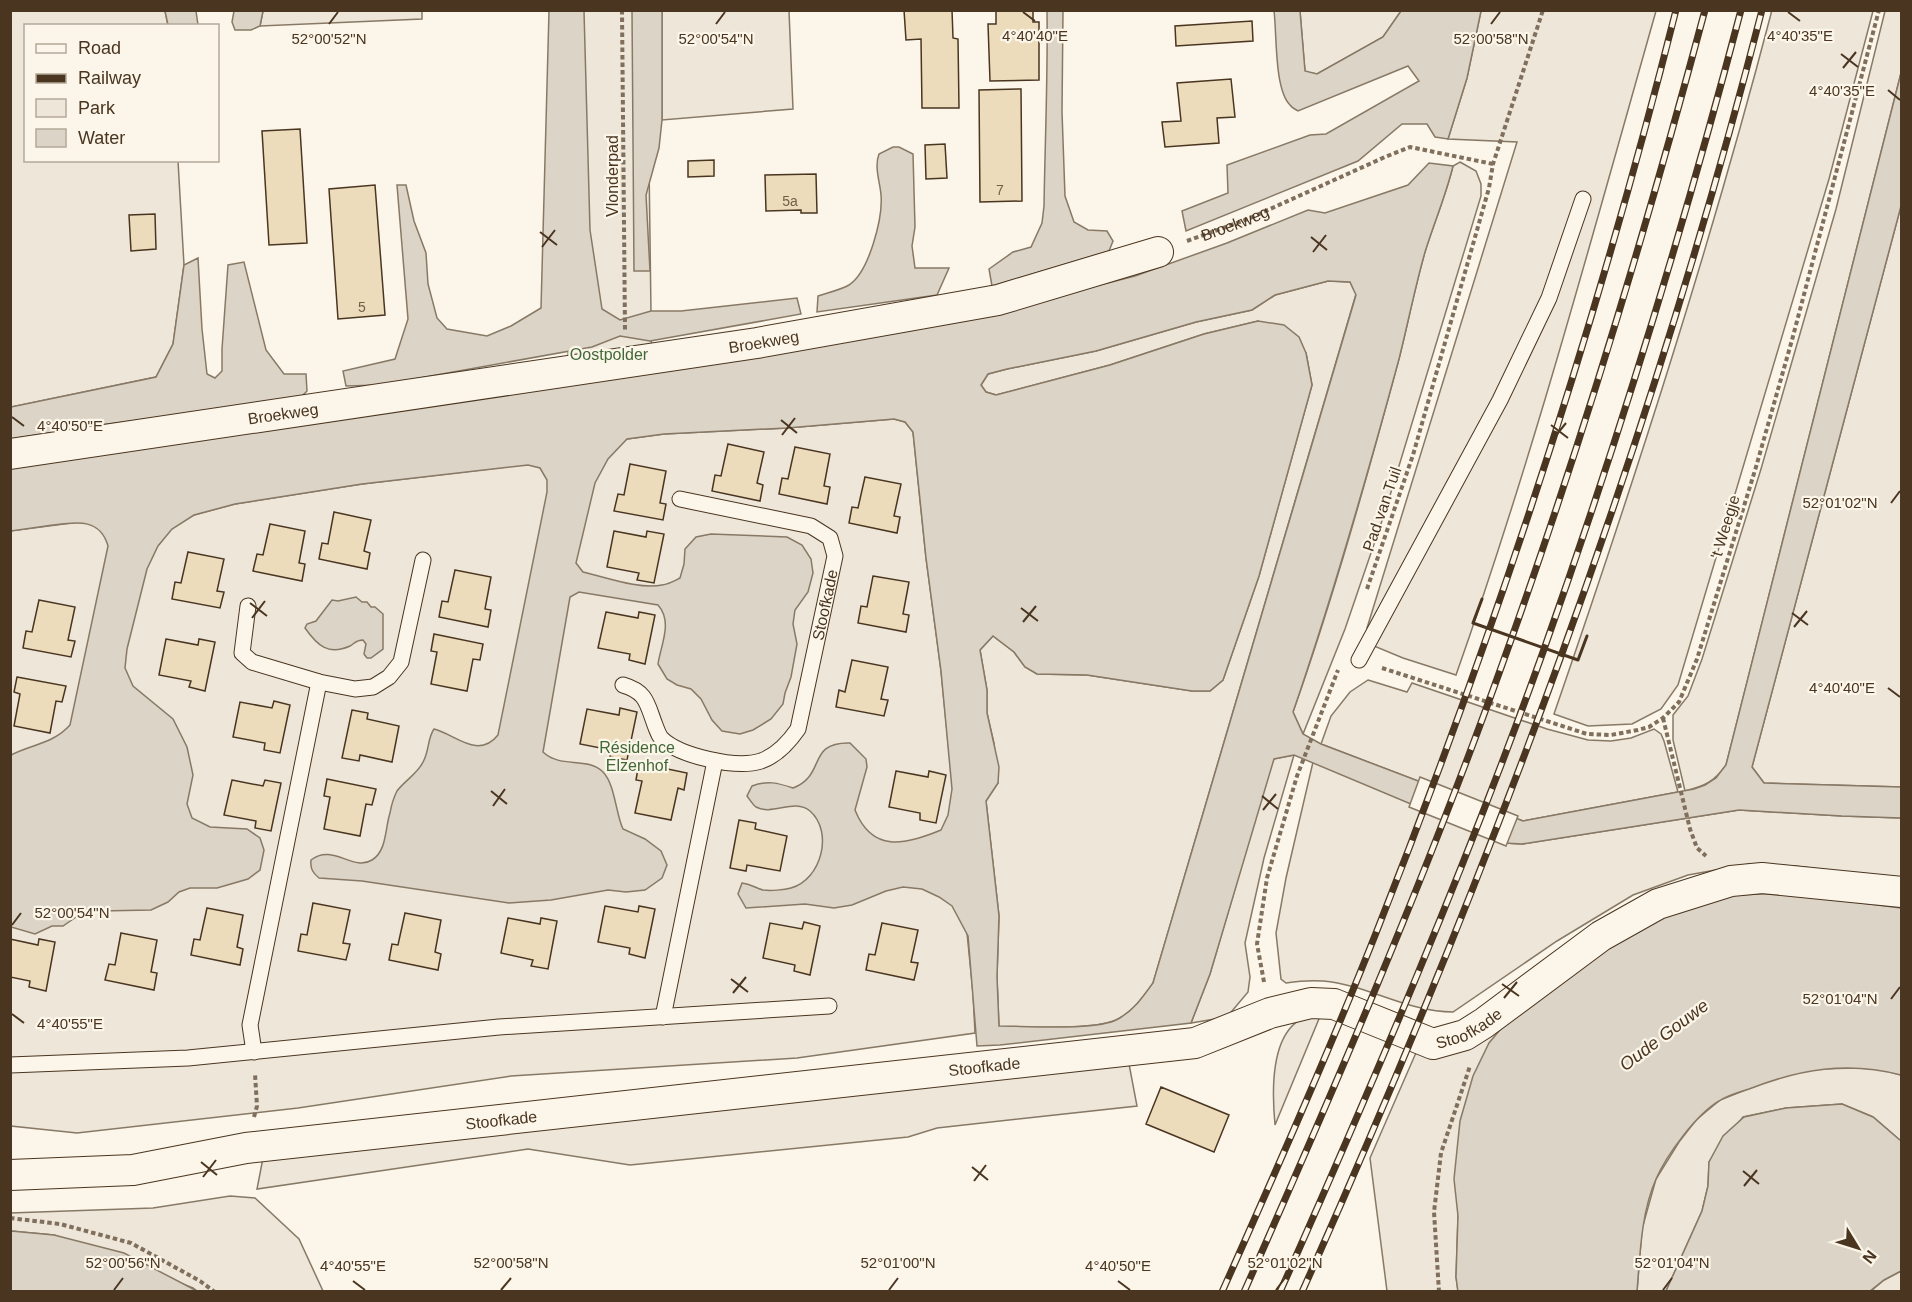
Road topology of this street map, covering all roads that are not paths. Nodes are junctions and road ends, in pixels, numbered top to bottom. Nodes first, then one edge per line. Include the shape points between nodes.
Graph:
1 (1583, 199) dead end
2 (1158, 252) road end
3 (10, 454) edge
4 (680, 500) dead end
5 (423, 560) dead end
6 (248, 606) dead end
7 (1359, 660) road end
8 (319, 682) junction
9 (623, 685) dead end
10 (715, 761) junction
11 (1902, 892) edge
12 (829, 1006) dead end
13 (663, 1017) junction
14 (254, 1052) junction
15 (10, 1065) edge
16 (10, 1175) edge

1 - 7 lane via 1549,298 1500,400
2 - 3 street, Broekweg via 998,300 768,341
4 - 10 lane, Stoofkade via 812,526 830,538 835,556 798,729 786,746 760,761
5 - 8 lane via 401,662 389,677 373,687 355,689
6 - 8 lane via 242,653 252,663
8 - 14 lane via 250,1025
9 - 10 lane, Stoofkade via 636,689 646,701 659,736 674,748
10 - 13 lane
11 - 16 street, Stoofkade via 1762,878 1731,881 1658,904 1601,936 1485,1023 1465,1035 1432,1044 1334,1005 1311,1003 1270,1013 1195,1043 246,1148 133,1170
12 - 13 lane
13 - 14 lane via 499,1028
14 - 15 lane

